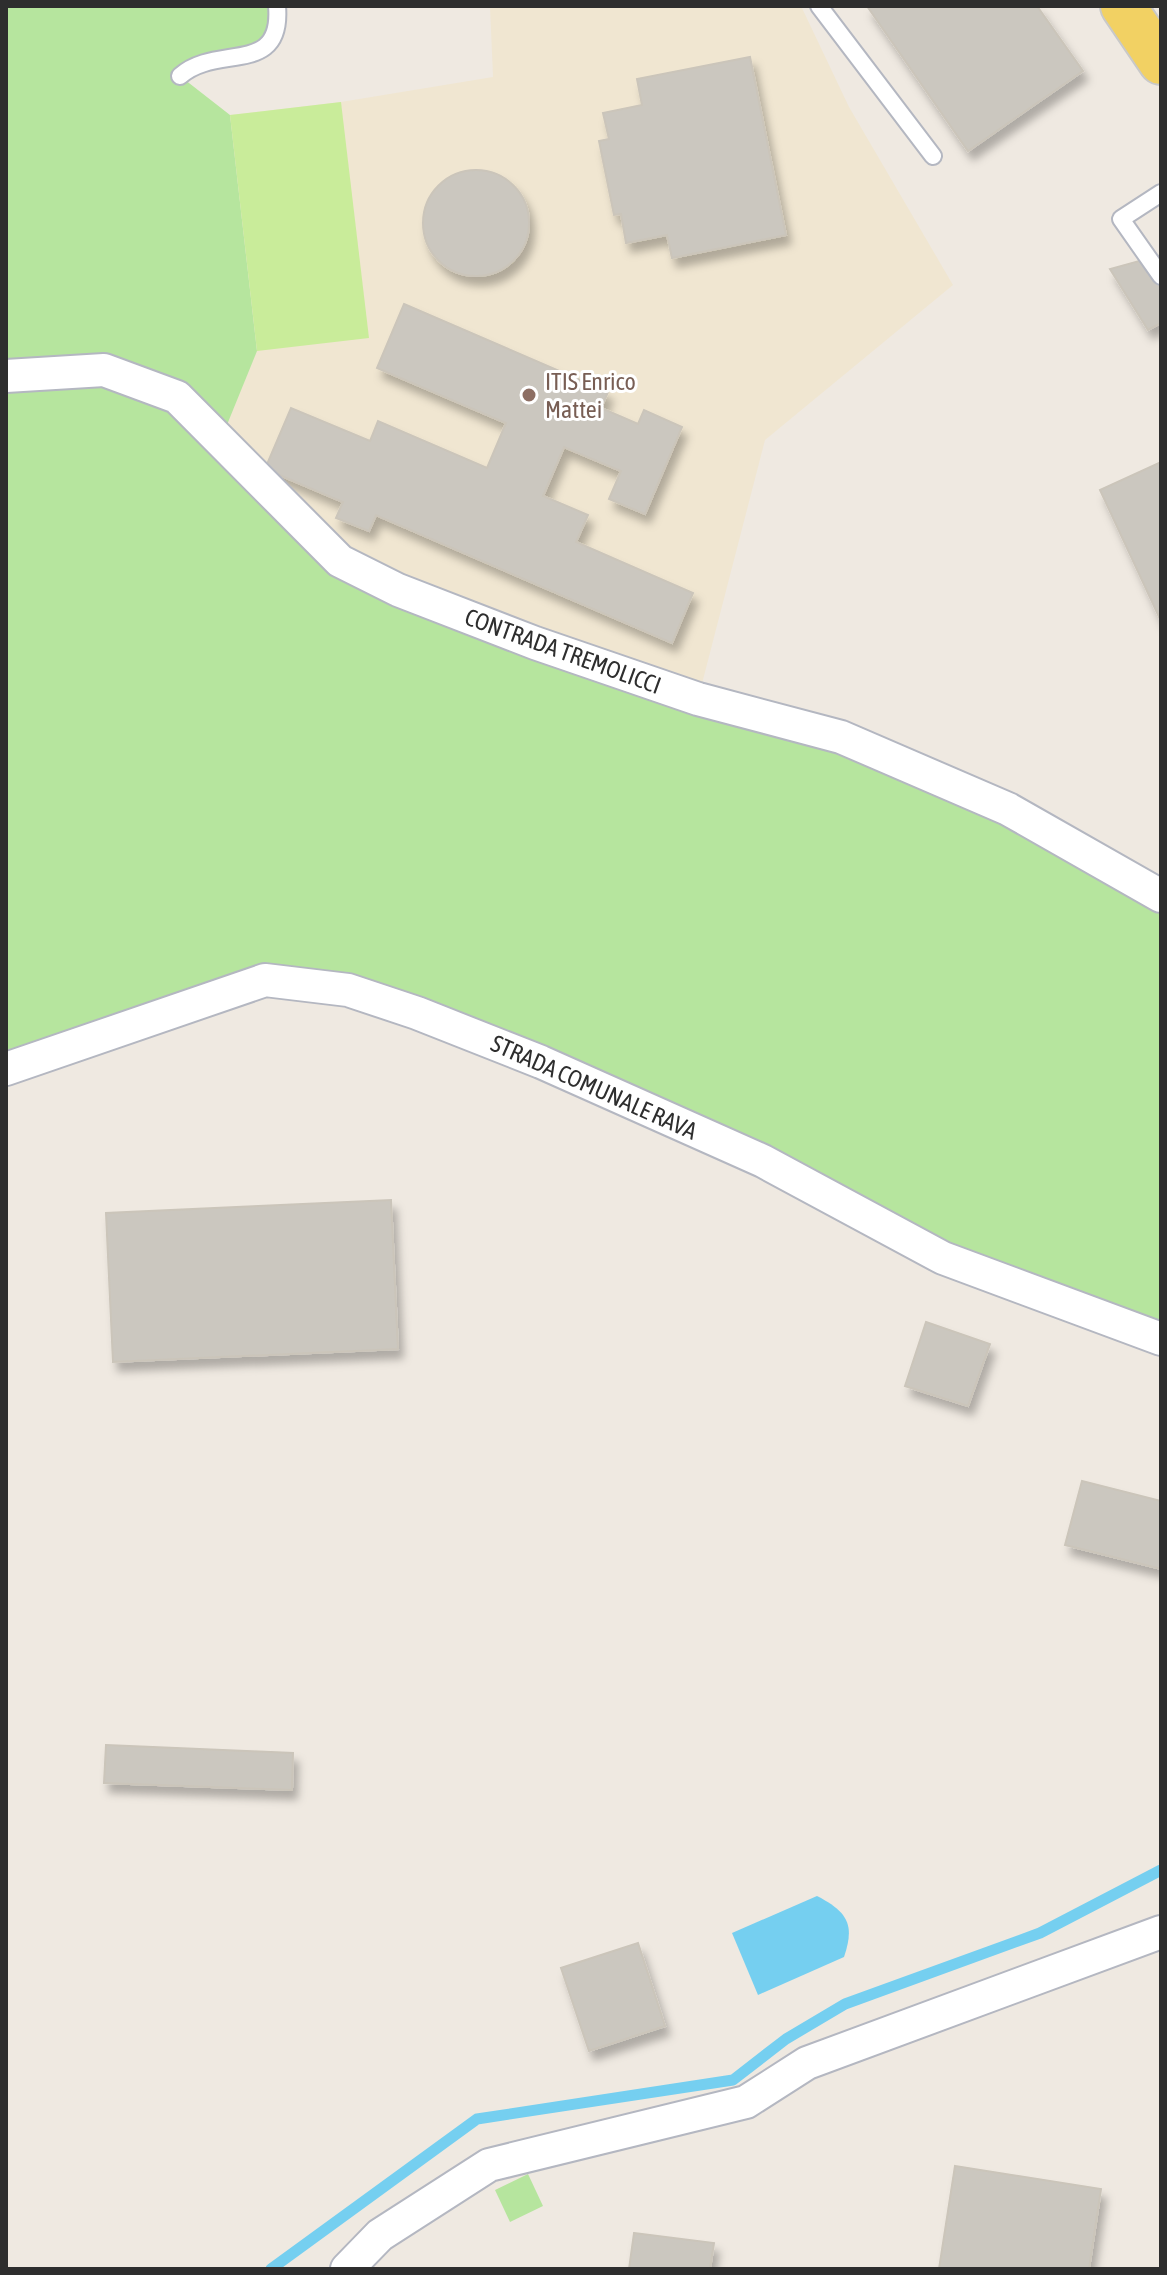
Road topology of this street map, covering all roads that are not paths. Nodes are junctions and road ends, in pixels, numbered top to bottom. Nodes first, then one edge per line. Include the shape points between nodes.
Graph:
1 (277, 6) edge
2 (819, 6) edge
3 (1123, 6) edge
4 (1161, 62) edge
5 (180, 76) dead end
6 (933, 156) dead end
7 (1161, 193) edge
8 (1161, 276) edge
9 (6, 376) edge
10 (1161, 896) edge
11 (6, 1069) edge
12 (1161, 1339) edge
13 (1161, 1932) edge
14 (347, 2269) edge

1 - 5 lane via 279,28 273,42 257,51 191,66
2 - 6 lane
3 - 4 main road
7 - 8 lane via 1121,219
9 - 10 street, CONTRADA TREMOLICCI via 104,370 177,397 340,561 363,573 521,638 683,694 841,737 1008,809
11 - 12 street, STRADA COMUNALE RAVA via 265,980 348,990 541,1062 763,1161 943,1258
13 - 14 street via 807,2063 746,2102 489,2165 380,2235

